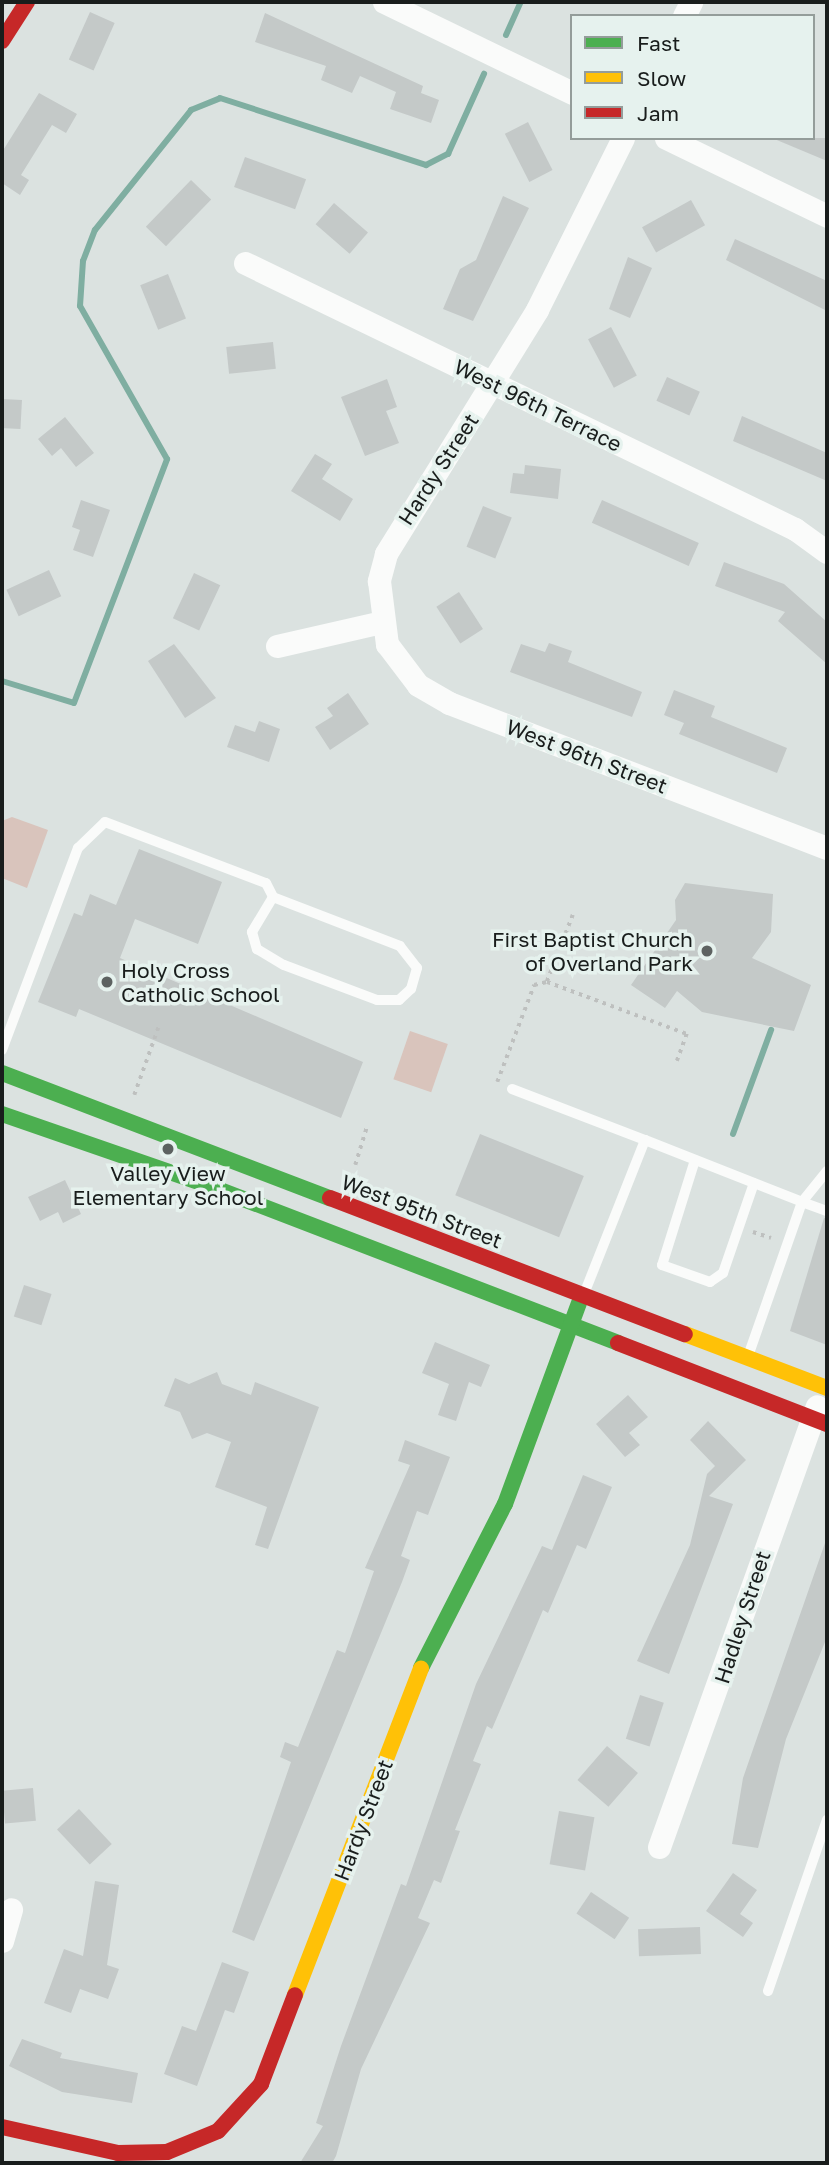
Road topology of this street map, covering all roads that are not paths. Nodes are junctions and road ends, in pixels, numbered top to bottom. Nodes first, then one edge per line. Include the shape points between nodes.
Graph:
1 (27, 2) edge
2 (384, 2) edge
3 (2, 41) edge
4 (570, 92) edge
5 (622, 140) edge
6 (670, 140) edge
7 (827, 216) edge
8 (245, 263) dead end
9 (494, 384) junction
10 (827, 552) edge
11 (382, 622) junction
12 (277, 646) dead end
13 (827, 848) edge
14 (273, 897) junction
15 (2, 1050) edge
16 (2, 1073) edge
17 (512, 1089) dead end
18 (2, 1090) edge
19 (3, 1117) edge
20 (645, 1140) junction
21 (695, 1160) junction
22 (827, 1171) edge
23 (754, 1183) junction
24 (802, 1202) junction
25 (827, 1211) edge
26 (582, 1294) junction
27 (570, 1329) junction
28 (742, 1374) junction
29 (826, 1388) edge
30 (820, 1421) edge
31 (827, 1820) edge
32 (659, 1847) dead end
33 (12, 1909) dead end
34 (2, 1941) edge
35 (768, 1991) dead end
36 (2, 2127) edge

1 - 3 main road
2 - 4 street
5 - 9 street, Hardy Street
6 - 7 street
8 - 9 street, West 96th Terrace
9 - 10 street, West 96th Terrace via 795,529
9 - 11 street, Hardy Street via 386,554 379,581
11 - 12 street
11 - 13 street, West 96th Street via 401,668 449,703
14 - 14 lane via 252,932 257,949 377,1000 399,1000 411,989 417,968 400,946
14 - 15 lane via 266,883 105,822 78,848
16 - 26 main road, West 95th Street
17 - 20 lane
18 - 19 street
19 - 27 main road, West 95th Street via 207,1185
20 - 21 lane
20 - 26 lane via 594,1280
21 - 23 lane
21 - 23 lane via 662,1265 710,1282 723,1273
22 - 24 lane
23 - 24 lane
24 - 25 lane
24 - 28 lane
26 - 27 main road, Hardy Street
26 - 28 main road, West 95th Street
27 - 28 main road, West 95th Street
27 - 36 main road, Hardy Street via 509,1494 428,1649 286,2022 244,2107 191,2146 145,2155
28 - 29 main road, West 95th Street
28 - 30 main road, West 95th Street
29 - 30 street, Hadley Street
30 - 32 street, Hadley Street
31 - 35 lane
33 - 34 street

